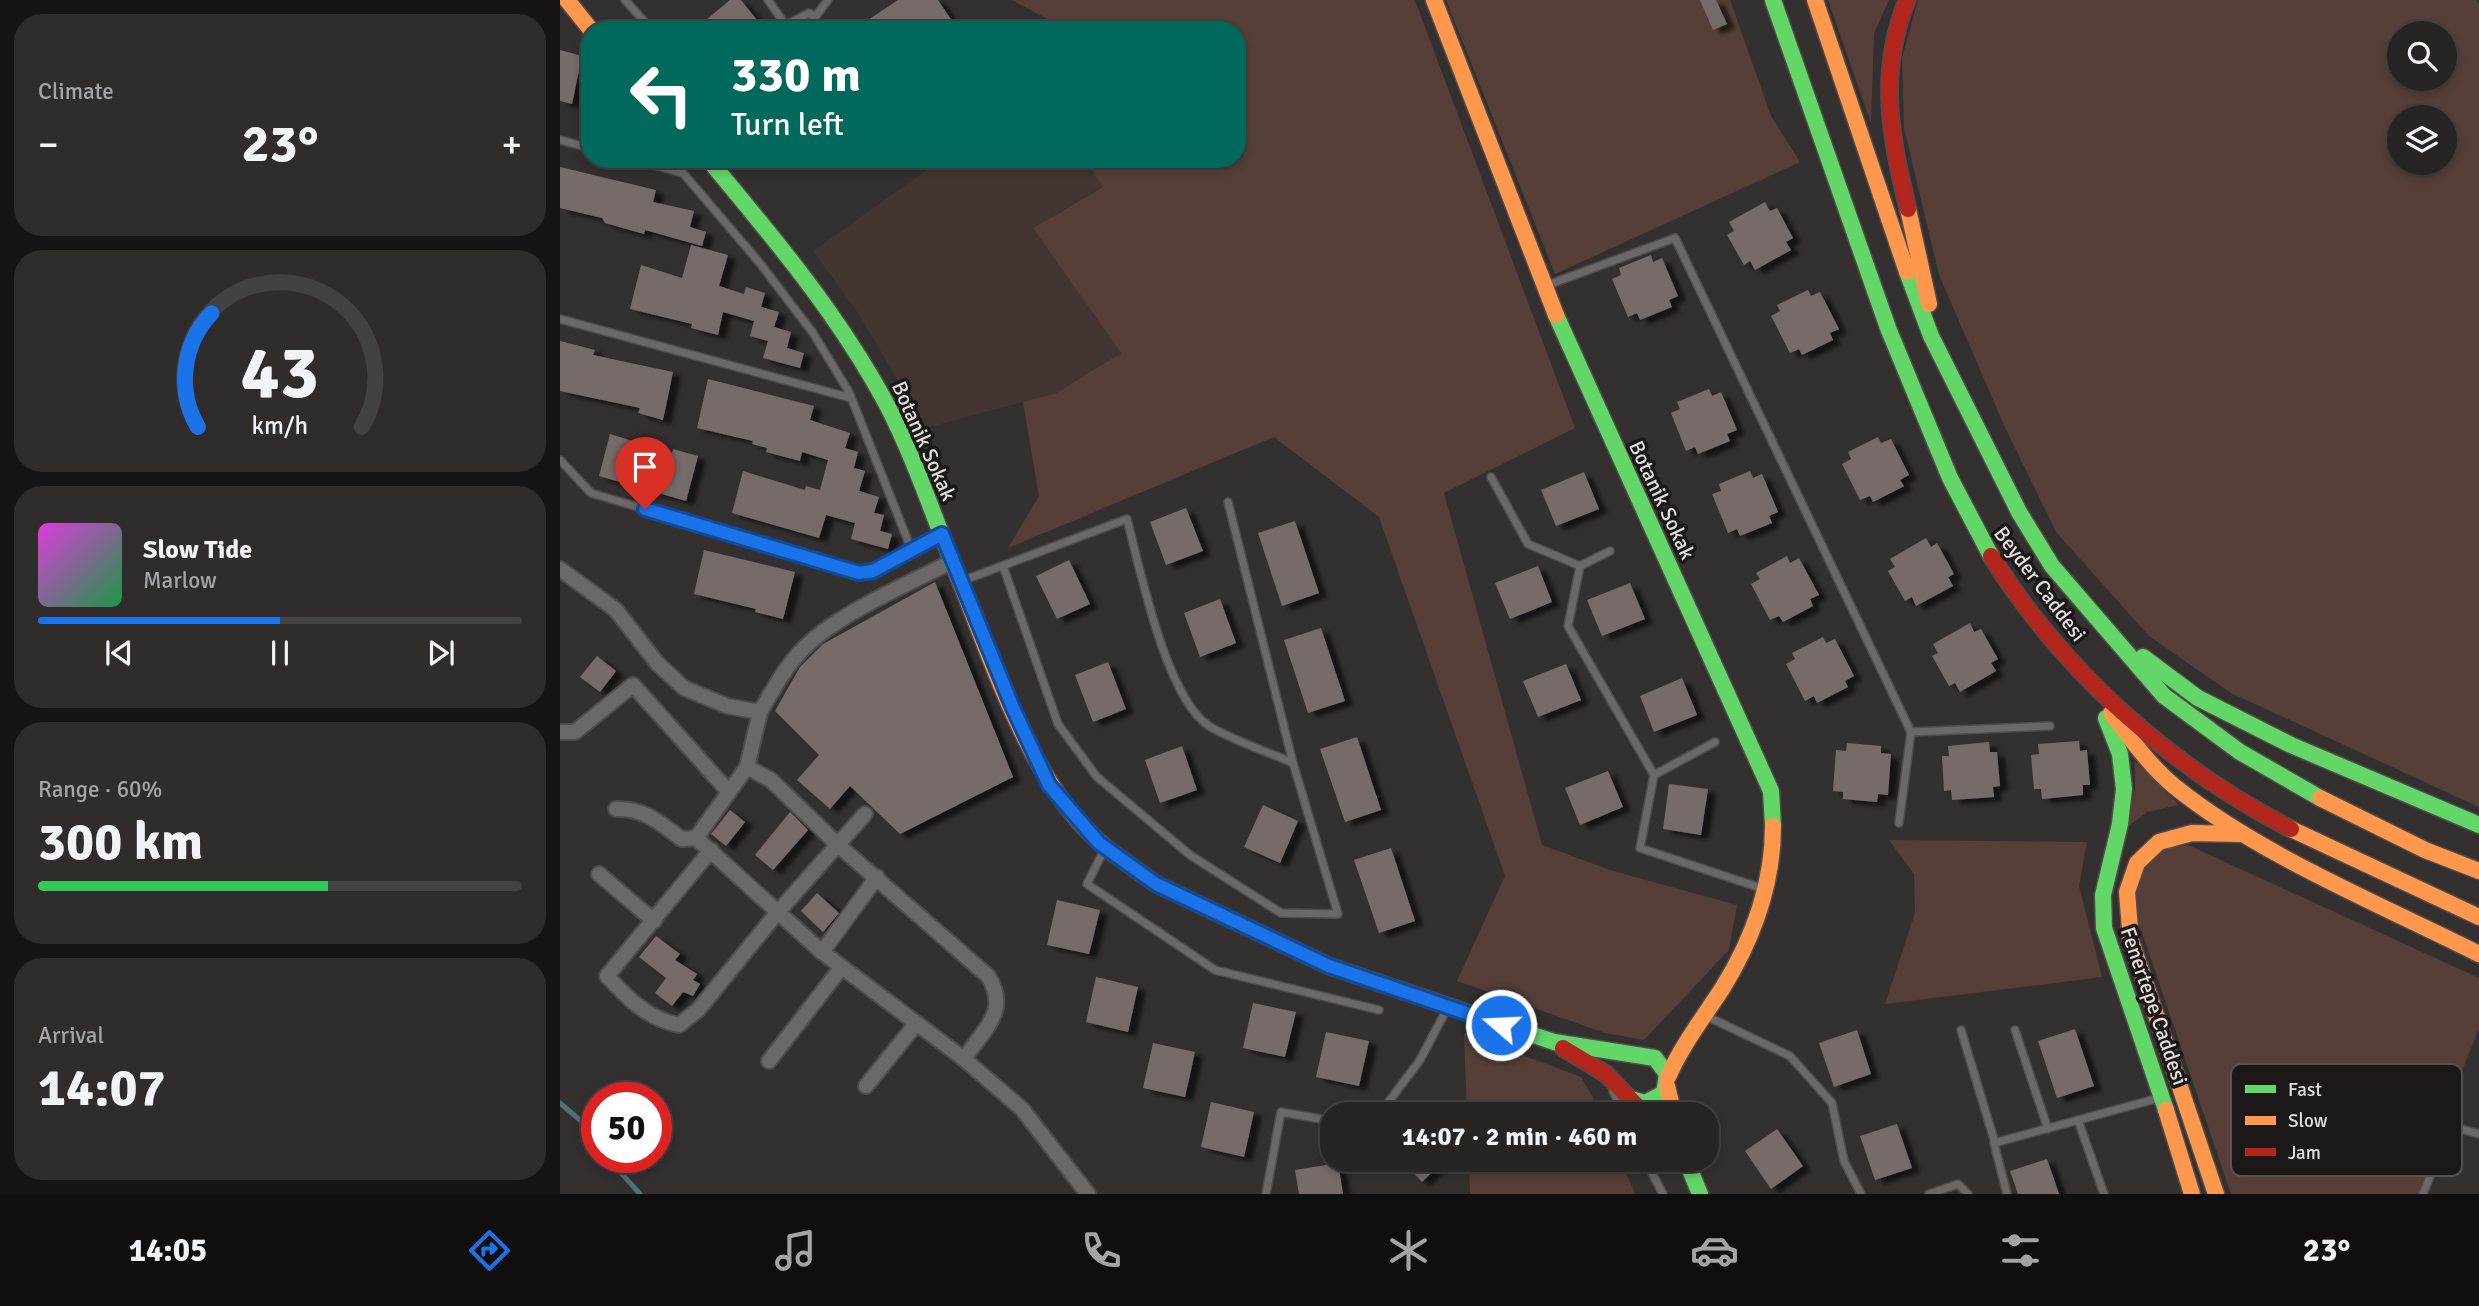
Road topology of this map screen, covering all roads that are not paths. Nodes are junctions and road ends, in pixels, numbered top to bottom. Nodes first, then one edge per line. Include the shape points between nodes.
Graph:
1 (567, 0) edge
2 (625, 0) edge
3 (768, 0) edge
4 (828, 0) edge
5 (1434, 0) edge
6 (1773, 0) edge
7 (1815, 0) edge
8 (1907, 0) edge
9 (584, 21) edge
10 (644, 21) edge
11 (782, 21) edge
12 (797, 21) edge
13 (560, 140) edge
14 (581, 146) edge
15 (665, 168) edge
16 (715, 168) edge
17 (1544, 287) junction
18 (560, 319) edge
19 (1931, 336) junction
20 (852, 398) junction
21 (560, 460) edge
22 (1491, 477) dead end
23 (1228, 502) dead end
24 (942, 534) junction
25 (912, 551) junction
26 (1610, 551) dead end
27 (953, 561) junction
28 (1003, 566) junction
29 (1580, 566) junction
30 (560, 569) edge
31 (961, 582) junction
32 (2115, 638) junction
33 (2082, 673) junction
34 (760, 712) junction
35 (2049, 726) dead end
36 (560, 732) edge
37 (1911, 732) junction
38 (1715, 743) dead end
39 (1293, 762) junction
40 (747, 767) junction
41 (1654, 775) junction
42 (728, 791) junction
43 (615, 809) dead end
44 (864, 814) dead end
45 (1899, 823) dead end
46 (2479, 825) edge
47 (2241, 834) junction
48 (696, 838) junction
49 (838, 845) junction
50 (1105, 848) junction
51 (711, 850) junction
52 (2479, 871) edge
53 (599, 874) dead end
54 (877, 877) junction
55 (1768, 890) junction
56 (778, 912) junction
57 (2479, 917) edge
58 (654, 921) junction
59 (822, 952) junction
60 (2479, 954) edge
61 (841, 968) junction
62 (1448, 1007) junction
63 (1379, 1010) dead end
64 (1704, 1015) junction
65 (916, 1024) junction
66 (1961, 1030) dead end
67 (2015, 1030) dead end
68 (1553, 1042) junction
69 (1643, 1056) junction
70 (964, 1059) junction
71 (769, 1061) dead end
72 (1606, 1074) junction
73 (1668, 1081) junction
74 (866, 1086) dead end
75 (2182, 1092) junction
76 (1629, 1096) junction
77 (2163, 1097) junction
78 (1388, 1102) edge
79 (1618, 1102) edge
80 (1634, 1102) edge
81 (1672, 1102) edge
82 (1320, 1119) edge
83 (2078, 1120) junction
84 (2048, 1129) junction
85 (2462, 1129) edge
86 (2479, 1134) edge
87 (1995, 1143) junction
88 (1651, 1172) edge
89 (1689, 1172) edge
90 (2430, 1176) edge
91 (1088, 1194) edge
92 (1266, 1194) edge
93 (1663, 1194) edge
94 (1700, 1194) edge
95 (1861, 1194) edge
96 (1929, 1194) edge
97 (1968, 1194) edge
98 (2007, 1194) edge
99 (2104, 1194) edge
100 (2192, 1194) edge
101 (2216, 1194) edge
102 (2423, 1194) edge

1 - 9 main road
2 - 10 lane
3 - 11 lane
4 - 12 lane via 815,17 809,13
5 - 17 main road, Botanik Sokak
6 - 33 main road, Beyder Caddesi via 1885,323 1953,491 2006,580
7 - 19 main road, Beyder Caddesi via 1885,214
8 - 19 main road via 1891,46 1888,102 1928,284
13 - 14 lane
15 - 20 lane via 683,173 760,261 813,333
16 - 24 main road, Botanik Sokak via 822,298 867,367
17 - 37 lane via 1675,238
17 - 55 main road, Botanik Sokak via 1771,791 1776,849
18 - 20 lane
19 - 32 main road, Beyder Caddesi via 2019,512 2052,566
20 - 25 lane
21 - 25 lane via 591,493 859,573 873,571
22 - 29 lane via 1528,544
23 - 39 lane
24 - 25 lane
24 - 27 main road, Botanik Sokak
26 - 29 lane
27 - 31 main road, Botanik Sokak
27 - 34 street via 870,604 805,646
28 - 31 lane
28 - 39 lane via 1127,519 1176,685 1207,725
28 - 39 lane via 1058,724 1097,777 1190,855 1281,913 1338,914
29 - 41 lane via 1568,626
30 - 34 street via 617,610 657,663 684,688 727,706
31 - 50 main road, Botanik Sokak via 1049,785
32 - 46 main road via 2198,698 2291,745
32 - 52 main road, Beyder Caddesi via 2164,696 2240,752 2318,797
33 - 47 main road via 2126,733 2173,785
33 - 57 main road, Beyder Caddesi via 2228,793
33 - 77 main road, Fenertepe Caddesi via 2118,739 2125,771 2122,822 2106,879 2102,914
34 - 40 street
35 - 37 lane
36 - 42 street via 575,732 633,685
37 - 45 lane
38 - 41 lane
40 - 42 street
40 - 49 street via 771,780
41 - 55 lane via 1640,848
42 - 48 street
43 - 48 street via 634,808 682,839
44 - 49 street
47 - 60 main road
47 - 75 main road, Fenertepe Caddesi via 2191,833 2169,838 2144,854 2127,886 2125,919
48 - 51 street
49 - 54 street
49 - 56 street
50 - 62 main road, Botanik Sokak via 1156,884 1329,966
50 - 63 lane via 1087,884 1215,970
51 - 56 street
51 - 58 street
53 - 58 street
54 - 59 street
54 - 70 street via 988,976 998,991 998,1008
55 - 64 main road, Botanik Sokak via 1740,957
56 - 58 street via 698,1010 679,1025 659,1021 626,998 607,976
56 - 59 street
59 - 61 street
61 - 65 street
61 - 71 street
62 - 68 main road, Botanik Sokak
62 - 78 lane via 1420,1060
64 - 69 main road, Botanik Sokak via 1672,1043
64 - 73 main road, Botanik Sokak via 1679,1050
64 - 95 lane via 1790,1056 1832,1104 1843,1161
65 - 70 street
65 - 74 street
66 - 87 lane
67 - 84 lane
68 - 69 main road
68 - 72 main road
69 - 73 main road via 1662,1063
69 - 76 main road via 1632,1059 1622,1071
70 - 91 street via 1022,1109
72 - 76 main road
72 - 79 lane
73 - 76 main road via 1653,1102
73 - 81 main road
75 - 77 main road
75 - 101 main road, Fenertepe Caddesi
76 - 80 main road
77 - 83 lane
77 - 100 main road, Fenertepe Caddesi
82 - 92 lane via 1281,1112
83 - 84 lane
83 - 99 lane
84 - 87 lane
85 - 86 lane
87 - 98 lane
88 - 93 lane
89 - 94 main road
90 - 102 lane
96 - 97 lane via 1958,1184

